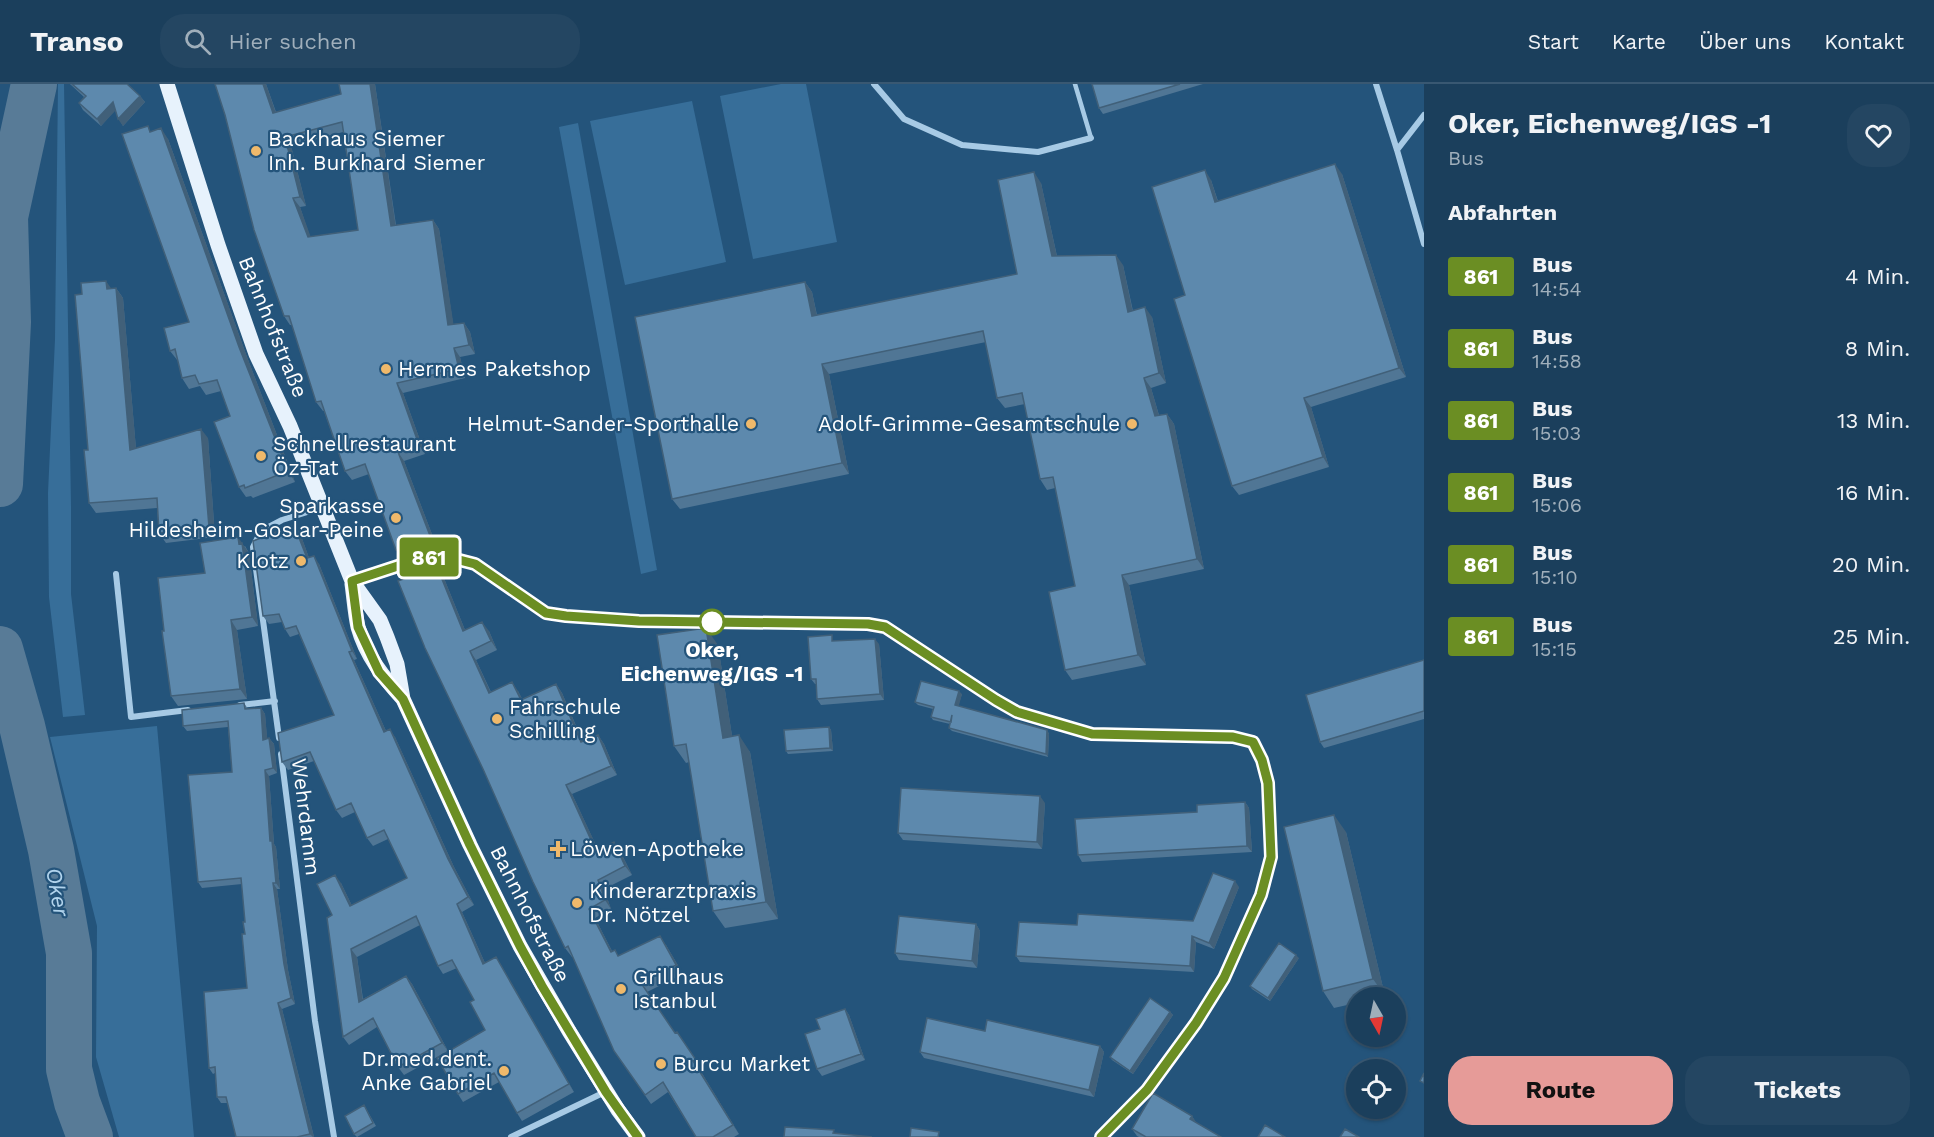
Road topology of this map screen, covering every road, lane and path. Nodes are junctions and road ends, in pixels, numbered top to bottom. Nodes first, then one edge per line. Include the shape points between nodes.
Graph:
1 (167, 84) edge
2 (874, 84) edge
3 (1075, 84) edge
4 (1376, 84) edge
5 (1424, 115) edge
6 (1091, 138) joint
7 (1396, 150) junction
8 (1424, 244) edge
9 (321, 508) junction
10 (440, 555) dead end
11 (404, 564) edge
12 (116, 574) dead end
13 (352, 581) junction
14 (403, 699) junction
15 (275, 701) junction
16 (231, 706) edge
17 (197, 710) edge
18 (606, 1092) junction
19 (334, 1137) edge
20 (511, 1137) edge
21 (638, 1137) edge
22 (1101, 1137) edge

1 - 9 main road, Bahnhofstraße via 256,354 290,426
2 - 6 street via 904,119 962,145 1038,152
3 - 6 lane
4 - 7 street
5 - 7 street
7 - 8 street
9 - 13 main road, Bahnhofstraße
9 - 15 street, Wehrdamm via 261,531 253,547
10 - 22 street via 475,564 546,613 639,621 885,627 1017,712 1092,734 1233,737 1253,742 1268,783 1271,857 1261,895 1224,978 1196,1023 1147,1090
11 - 13 street
12 - 17 street via 131,717
13 - 14 main road, Bahnhofstraße via 380,620 397,664
13 - 14 main road, Bahnhofstraße via 358,627 366,646 379,672
14 - 18 main road, Bahnhofstraße via 520,946
15 - 16 street
15 - 19 street, Wehrdamm via 315,1021
18 - 20 street
18 - 21 main road, Bahnhofstraße

